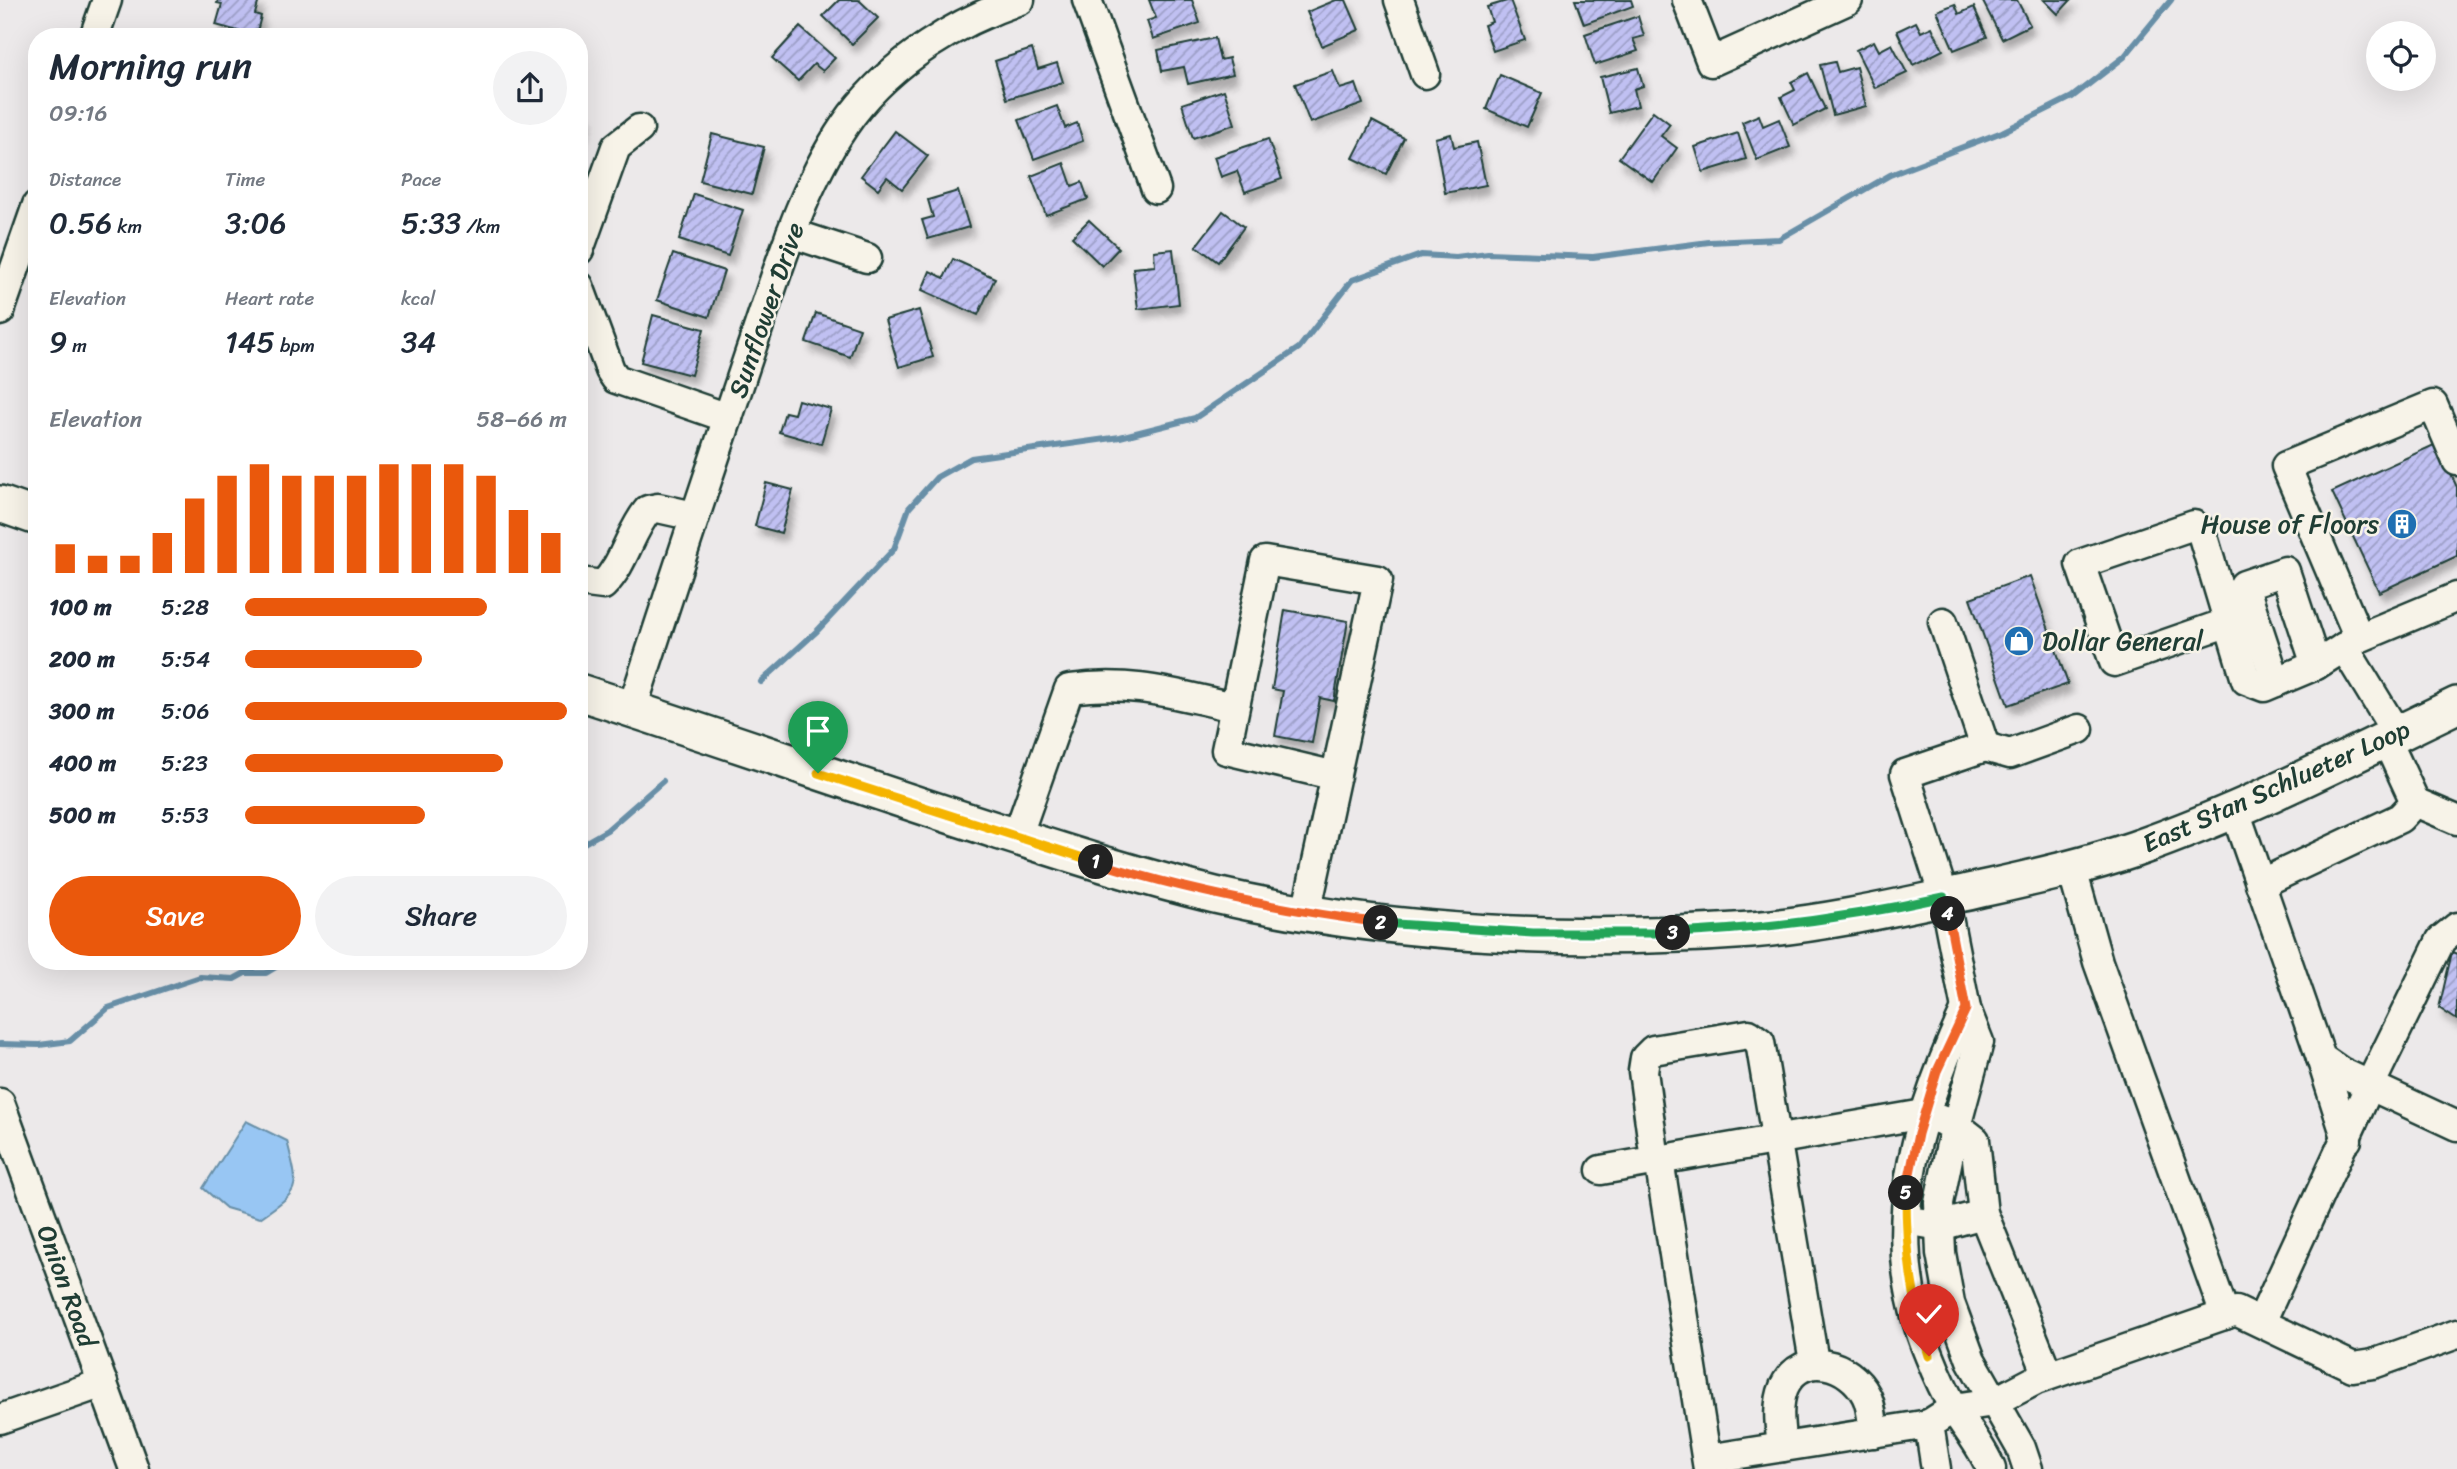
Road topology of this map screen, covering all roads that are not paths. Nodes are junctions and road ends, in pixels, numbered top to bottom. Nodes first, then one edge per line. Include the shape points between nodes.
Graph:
1 (107, 0) edge
2 (1020, 0) edge
3 (1087, 0) edge
4 (1399, 0) edge
5 (1687, 0) edge
6 (1848, 0) edge
7 (97, 28) edge
8 (1425, 75) dead end
9 (639, 129) dead end
10 (1156, 189) dead end
11 (588, 225) edge
12 (28, 229) edge
13 (791, 233) junction
14 (867, 258) dead end
15 (3, 297) edge
16 (588, 310) edge
17 (728, 418) junction
18 (2457, 461) edge
19 (0, 505) edge
20 (28, 514) edge
21 (694, 516) junction
22 (588, 583) edge
23 (2457, 597) edge
24 (1943, 622) dead end
25 (2228, 622) junction
26 (2351, 643) junction
27 (2316, 665) junction
28 (2276, 682) junction
29 (588, 695) edge
30 (2457, 705) edge
31 (1234, 707) junction
32 (632, 709) junction
33 (2079, 729) dead end
34 (2391, 736) junction
35 (1985, 747) junction
36 (1336, 776) junction
37 (2415, 802) junction
38 (2234, 808) junction
39 (2457, 820) edge
40 (1017, 837) junction
41 (2071, 866) junction
42 (2260, 884) junction
43 (1944, 897) junction
44 (1306, 913) junction
45 (2455, 930) edge
46 (1966, 1009) junction
47 (2321, 1058) junction
48 (2370, 1085) junction
49 (0, 1103) edge
50 (1924, 1114) junction
51 (1957, 1126) junction
52 (2457, 1126) edge
53 (1778, 1139) junction
54 (2347, 1140) junction
55 (1657, 1160) junction
56 (1601, 1170) dead end
57 (1983, 1213) junction
58 (1906, 1220) junction
59 (1940, 1226) junction
60 (2225, 1315) junction
61 (2261, 1322) junction
62 (2457, 1334) edge
63 (1814, 1362) junction
64 (2048, 1376) junction
65 (103, 1383) junction
66 (1994, 1402) junction
67 (1954, 1408) junction
68 (0, 1419) edge
69 (1929, 1424) junction
70 (1874, 1433) junction
71 (1782, 1447) junction
72 (1707, 1464) edge
73 (134, 1469) edge
74 (1936, 1469) edge
75 (1991, 1469) edge
76 (2028, 1469) edge

1 - 7 street
2 - 13 street, Sunflower Drive via 961,25 921,49 884,80 828,149
3 - 10 street
4 - 8 street
5 - 6 street via 1711,62
9 - 11 street via 616,147
12 - 15 street
13 - 14 street
13 - 17 street, Sunflower Drive
16 - 17 street via 616,379
17 - 21 street, Sunflower Drive
18 - 26 street via 2433,405 2286,466
19 - 20 main road
21 - 22 street via 648,510 637,523 618,570 603,584
21 - 32 street, Sunflower Drive
23 - 26 street
24 - 35 street
25 - 25 street via 2114,662 2080,565 2194,525 2201,530
25 - 28 street via 2246,680 2264,687
26 - 27 street
26 - 34 street
27 - 28 street
27 - 28 street via 2285,571 2244,585
29 - 32 main road, East Stan Schlueter Loop
30 - 34 main road, East Stan Schlueter Loop
31 - 36 street via 1226,750
31 - 36 street via 1265,561 1378,580
31 - 40 street via 1140,686 1069,689
32 - 40 main road, East Stan Schlueter Loop
33 - 35 street via 2010,754
34 - 37 street
34 - 38 main road, East Stan Schlueter Loop
35 - 43 street via 1905,774
36 - 44 street
37 - 39 street
37 - 42 street via 2400,818
38 - 41 main road, East Stan Schlueter Loop via 2133,849
38 - 42 street
40 - 44 main road, East Stan Schlueter Loop via 1188,888
41 - 43 main road, East Stan Schlueter Loop
41 - 60 street via 2098,961
42 - 47 street
43 - 44 main road, East Stan Schlueter Loop via 1755,929 1642,934 1408,926
43 - 46 street
45 - 48 street via 2441,940
46 - 50 street via 1937,1071
46 - 51 street via 1979,1042
47 - 48 street
47 - 54 street
48 - 52 street
48 - 54 street
49 - 65 street, Onion Road
50 - 51 street
50 - 53 street
50 - 58 street via 1906,1191
51 - 57 street via 1975,1140
51 - 59 street via 1939,1203
53 - 55 street
53 - 55 street via 1760,1042 1749,1034 1714,1039 1653,1050 1645,1058 1643,1071
53 - 63 street
54 - 61 street
55 - 56 street
55 - 72 street
57 - 59 street
57 - 64 street
58 - 59 street
58 - 67 street via 1912,1297 1929,1356
59 - 66 street via 1950,1303 1971,1360
60 - 61 street via 2236,1311
60 - 64 street
61 - 62 street via 2353,1367
63 - 70 street via 1837,1367 1856,1380 1867,1396
63 - 71 street via 1796,1371 1784,1387 1779,1421
64 - 66 street
65 - 68 street
65 - 73 street, Onion Road
66 - 67 street
66 - 76 street
67 - 69 street
67 - 75 street
69 - 70 street
69 - 74 street
70 - 71 street
71 - 72 street

